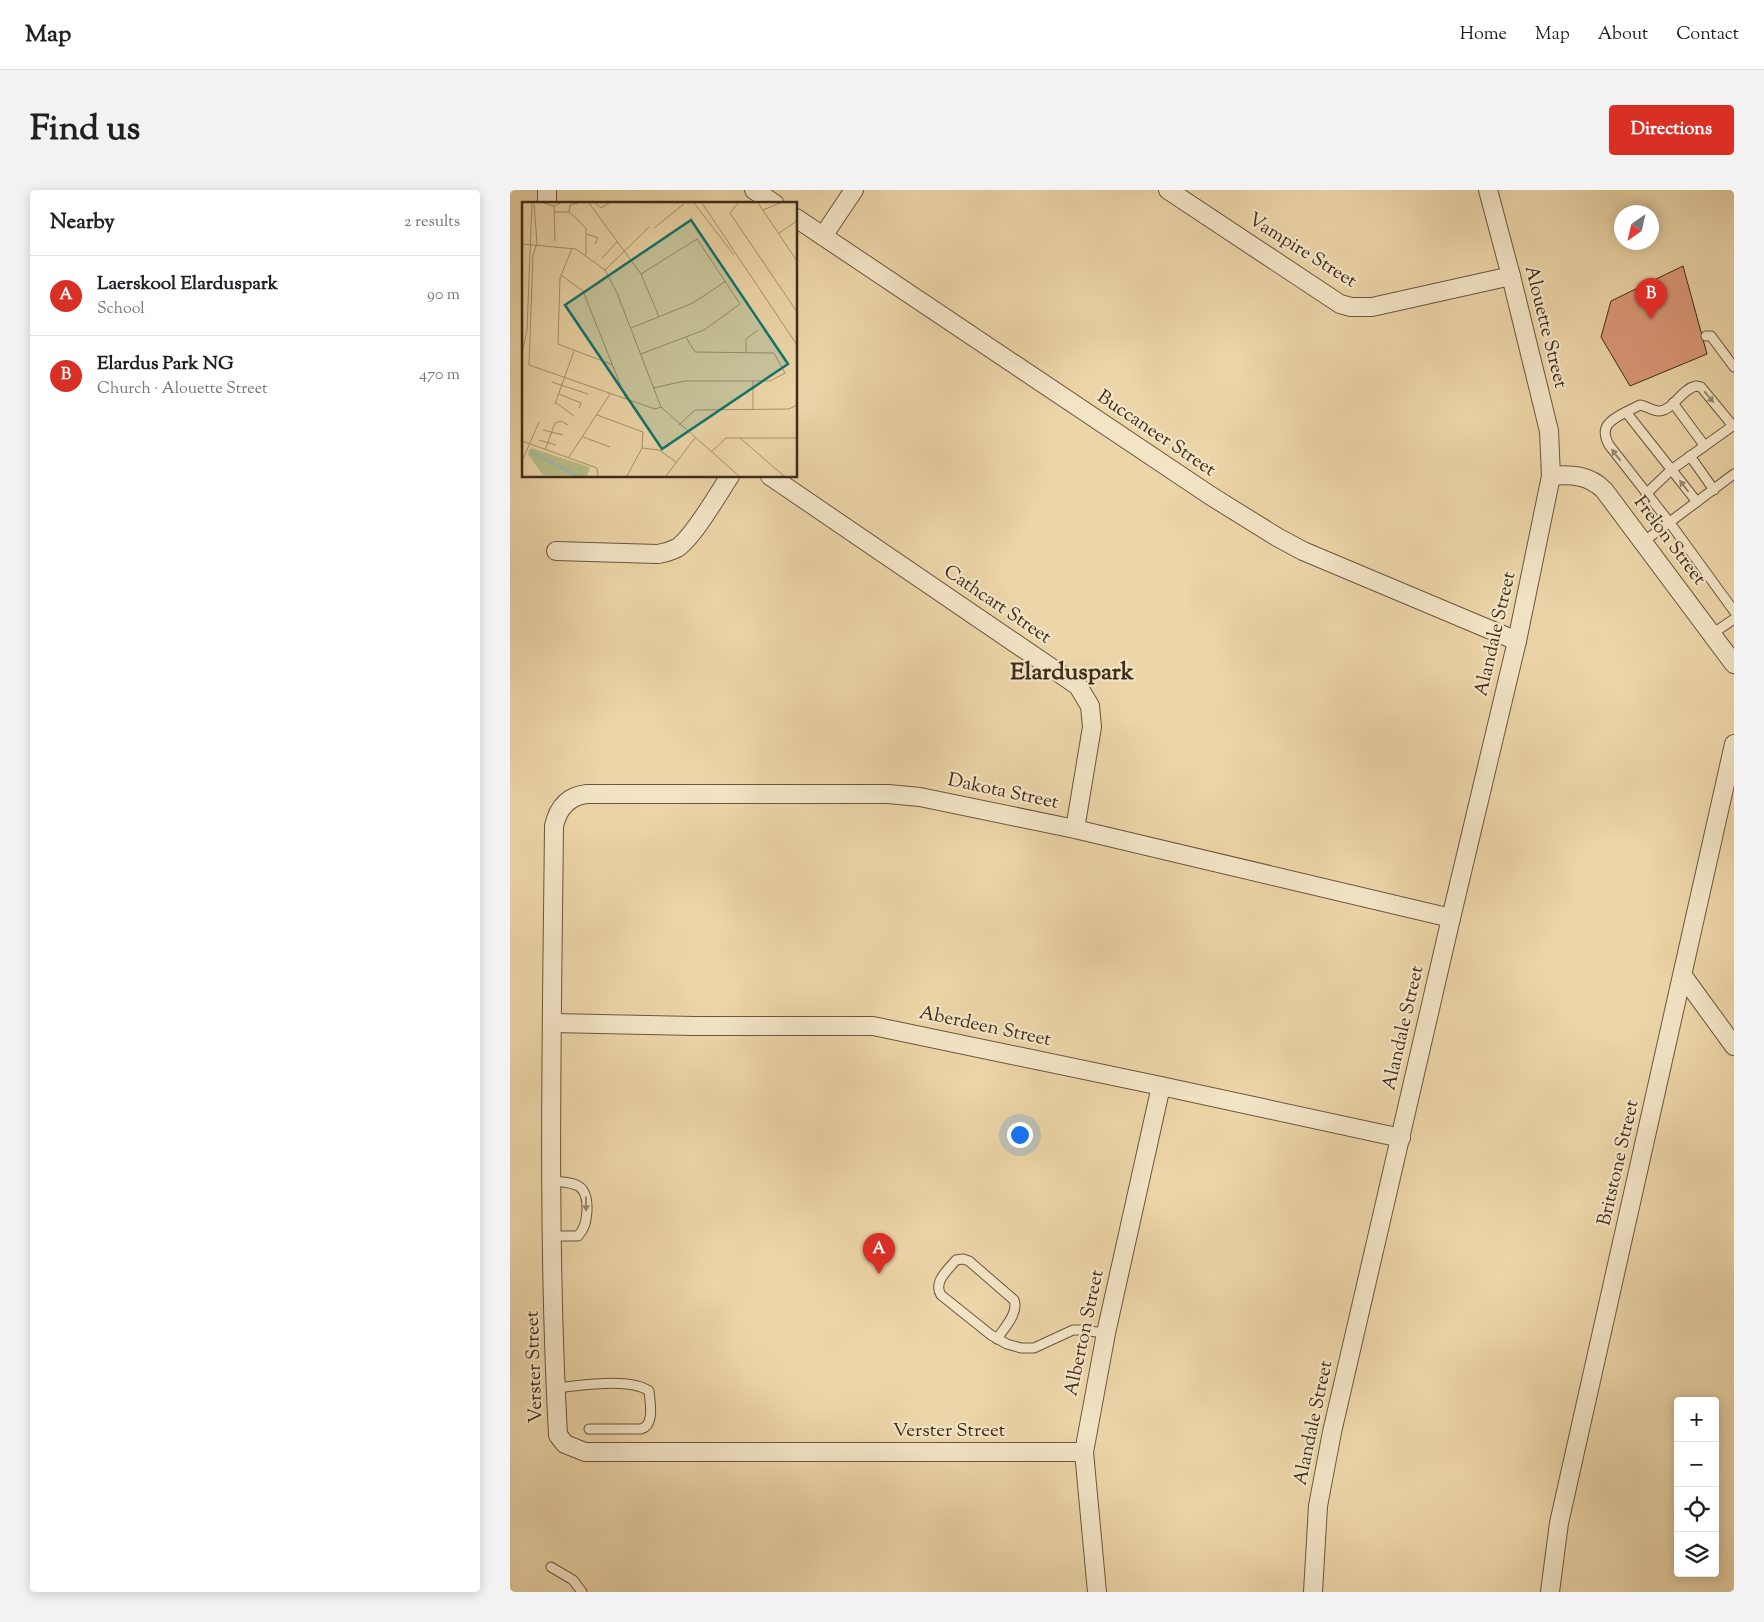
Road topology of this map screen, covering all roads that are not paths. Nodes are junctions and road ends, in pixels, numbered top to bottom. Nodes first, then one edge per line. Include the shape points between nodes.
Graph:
1 (754, 190) edge
2 (854, 190) edge
3 (1168, 190) edge
4 (1488, 190) edge
5 (772, 202) edge
6 (798, 219) edge
7 (823, 236) junction
8 (1511, 276) junction
9 (1706, 336) dead end
10 (1734, 367) edge
11 (1673, 403) junction
12 (1626, 412) junction
13 (1734, 425) edge
14 (1704, 445) junction
15 (1690, 456) junction
16 (1671, 470) junction
17 (1734, 474) edge
18 (1551, 476) junction
19 (729, 478) edge
20 (773, 478) edge
21 (1714, 490) junction
22 (1646, 494) junction
23 (1697, 502) junction
24 (1670, 523) junction
25 (1643, 542) junction
26 (556, 552) dead end
27 (1734, 611) edge
28 (1734, 619) edge
29 (1712, 634) junction
30 (1517, 641) junction
31 (1734, 664) edge
32 (1734, 744) edge
33 (554, 826) joint
34 (1075, 829) junction
35 (1451, 918) junction
36 (1683, 976) junction
37 (552, 1024) junction
38 (1734, 1046) edge
39 (1161, 1086) junction
40 (1401, 1138) junction
41 (552, 1181) junction
42 (552, 1236) junction
43 (1106, 1333) junction
44 (997, 1339) junction
45 (556, 1388) junction
46 (589, 1428) dead end
47 (1084, 1452) junction
48 (551, 1567) dead end
49 (582, 1592) edge
50 (1098, 1592) edge
51 (1313, 1592) edge
52 (1550, 1592) edge

1 - 5 street
2 - 7 street
3 - 8 street, Vampire Street via 1340,304 1372,307
4 - 8 street, Alouette Street
6 - 7 street, Buccaneer Street
7 - 30 street, Buccaneer Street via 1277,537 1303,551
8 - 18 street, Alouette Street via 1550,431
9 - 10 lane via 1715,340
11 - 12 lane via 1657,412 1640,404
11 -> 13 lane via 1692,386 1701,387
11 - 14 lane
12 - 16 lane
22 -> 12 lane via 1606,440 1604,432 1611,420
13 - 14 lane
14 - 15 lane
15 - 16 lane
15 - 21 lane
16 - 22 lane
23 -> 16 lane
17 - 21 lane
18 - 25 street, Frelon Street via 1569,474 1597,483
18 - 30 street, Alandale Street
19 - 26 street via 678,548 658,554
20 - 34 street, Cathcart Street via 1078,686 1090,706 1092,727
21 - 23 lane
22 - 24 lane
23 - 24 lane
24 - 25 lane
24 - 27 lane
25 - 29 street, Frelon Street
28 - 29 lane
29 - 31 street, Frelon Street
30 - 35 street, Alandale Street
32 - 36 street, Britstone Street
33 - 34 street, Dakota Street via 562,806 577,795 587,794 878,794 920,796
33 - 37 street, Verster Street
34 - 35 street, Dakota Street
35 - 40 street, Alandale Street
36 - 38 street
36 - 52 street, Britstone Street via 1559,1523
37 - 39 street, Aberdeen Street via 873,1026
37 - 41 street, Verster Street
39 - 40 street, Aberdeen Street
39 - 43 street, Alberton Street
40 - 51 street, Alandale Street via 1332,1432 1318,1506
41 - 42 street, Verster Street
41 -> 42 lane via 579,1186 587,1201 586,1224 578,1236
42 - 45 street, Verster Street
43 - 44 lane via 1073,1330 1034,1348
43 - 47 street, Alberton Street
44 - 44 lane via 938,1290 938,1283 956,1260 970,1261 1014,1300 1014,1312
45 - 46 lane via 593,1383 631,1385 649,1391 650,1414 646,1428
45 - 47 street, Verster Street via 558,1435 565,1444 585,1452
47 - 50 street, Alberton Street
48 - 49 lane via 573,1580

